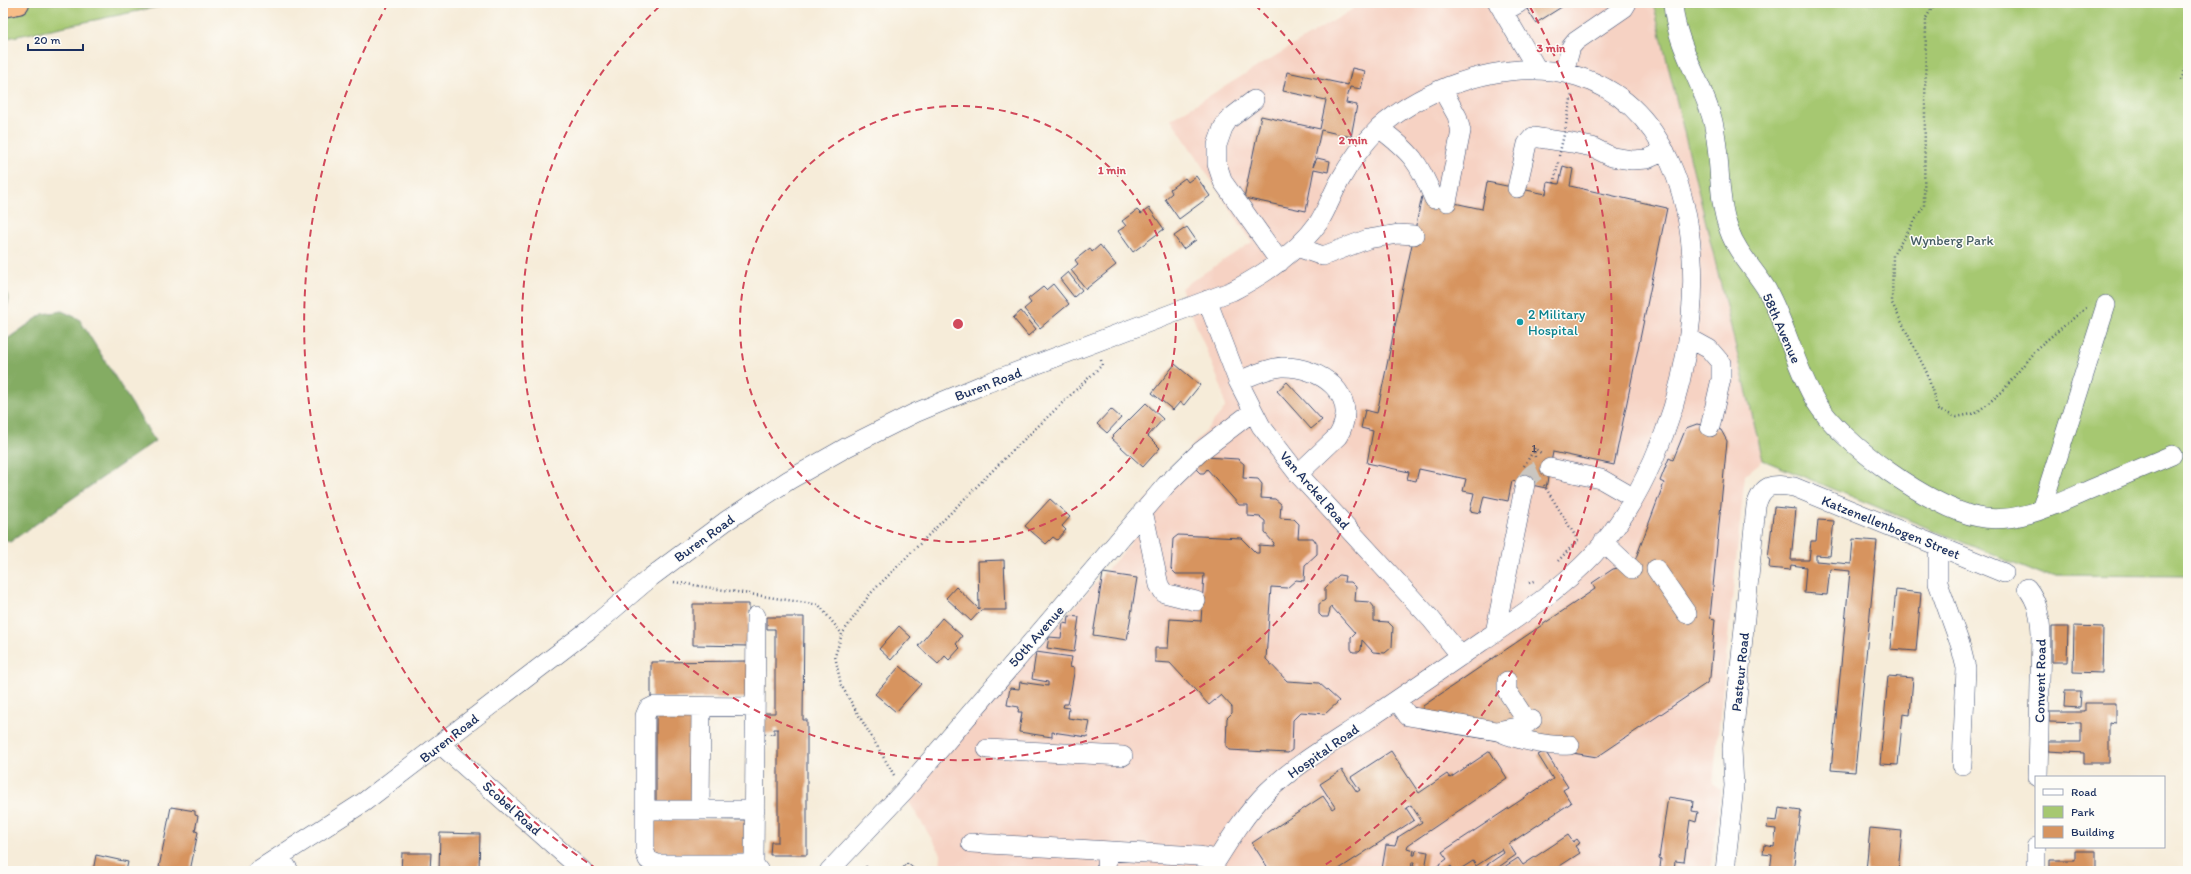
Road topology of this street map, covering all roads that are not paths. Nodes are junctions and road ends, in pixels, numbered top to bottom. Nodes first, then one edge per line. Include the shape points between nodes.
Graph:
1 (18, 3) edge
2 (1627, 3) edge
3 (1672, 3) edge
4 (3, 6) edge
5 (1507, 6) edge
6 (1537, 69) junction
7 (1564, 72) junction
8 (1442, 89) junction
9 (1254, 100) dead end
10 (1379, 128) junction
11 (1665, 151) junction
12 (1518, 188) dead end
13 (1414, 235) dead end
14 (1297, 247) junction
15 (1280, 262) junction
16 (1207, 300) junction
17 (2106, 305) road end
18 (1689, 338) junction
19 (1238, 382) junction
20 (1252, 412) junction
21 (1710, 427) dead end
22 (2172, 455) dead end
23 (1550, 468) tunnel mouth
24 (1298, 474) junction
25 (1525, 484) tunnel mouth
26 (1777, 484) joint
27 (1634, 498) junction
28 (2041, 510) junction
29 (1143, 511) junction
30 (1603, 542) junction
31 (1938, 546) junction
32 (1632, 569) dead end
33 (1656, 569) dead end
34 (2004, 573) dead end
35 (2027, 588) dead end
36 (1196, 601) dead end
37 (1687, 614) dead end
38 (756, 616) dead end
39 (1495, 633) junction
40 (1461, 656) junction
41 (1507, 681) dead end
42 (1397, 700) junction
43 (701, 707) junction
44 (755, 707) junction
45 (1497, 731) junction
46 (441, 745) junction
47 (1570, 745) dead end
48 (987, 749) dead end
49 (1123, 756) dead end
50 (1962, 765) dead end
51 (2038, 776) edge
52 (645, 810) junction
53 (700, 810) junction
54 (755, 810) junction
55 (971, 843) dead end
56 (2036, 848) edge
57 (1107, 851) junction
58 (284, 864) edge
59 (1214, 865) edge
60 (756, 868) edge
61 (257, 871) edge
62 (583, 871) edge
63 (829, 871) edge
64 (1106, 871) edge
65 (1725, 871) edge
66 (2036, 871) edge

1 - 4 highway
2 - 7 street via 1624,8 1576,41 1571,47
3 - 28 street, 58th Avenue via 1680,38 1701,86 1712,120 1728,229 1737,248 1766,290 1817,402 1846,436 1910,485 1944,506 1979,517 2010,518
5 - 6 street
6 - 7 street, Buren Road
6 - 8 street, Buren Road via 1502,71
7 - 11 street, Buren Road via 1592,81 1624,101 1656,134
8 - 10 street, Buren Road via 1409,106
8 - 10 street via 1457,116 1460,139 1440,200 1416,160 1403,146
9 - 15 street via 1228,120 1223,128 1217,145 1217,164 1223,182
10 - 14 street, Buren Road via 1356,154 1320,220
11 - 12 street via 1647,159 1632,160 1612,156 1592,147 1533,137 1527,144
11 - 18 street, Hospital Road via 1678,179 1693,265
13 - 14 street via 1398,234 1368,238 1323,256
14 - 15 street, Buren Road
15 - 16 street, Buren Road via 1254,280
16 - 19 street, Van Arckel Road
16 - 46 street, Buren Road via 915,413 789,480 726,521 651,577 590,629
17 - 28 street
18 - 21 street via 1709,349 1721,363 1721,379
18 - 27 street, Hospital Road via 1664,433
19 - 20 street, Van Arckel Road
19 - 24 street via 1268,369 1291,367 1320,374 1335,388 1344,407 1342,429 1338,436
20 - 24 street, Van Arckel Road
20 - 29 street, 50th Avenue via 1201,451
22 - 28 street, 58th Avenue
23 - 27 street via 1601,479
24 - 40 street, Van Arckel Road via 1431,619
25 - 39 street
26 - 31 street, Katzenellenbogen Street via 1794,487
26 - 65 street, Pasteur Road via 1760,493 1756,506 1732,749 1734,786
27 - 30 street, Hospital Road via 1621,520
29 - 36 street via 1159,585 1164,593
29 - 63 street, 50th Avenue via 904,791
30 - 32 street
30 - 39 street, Hospital Road via 1580,568 1541,602
31 - 34 street, Katzenellenbogen Street
31 - 50 street via 1940,590 1966,668
33 - 37 street
35 - 51 street, Convent Road via 2035,599 2040,615
38 - 44 street
39 - 40 street, Hospital Road
40 - 42 street, Hospital Road
41 - 45 street via 1507,691 1530,721 1512,729
42 - 45 street via 1408,716
42 - 59 street, Hospital Road via 1308,760 1267,792 1252,808
43 - 44 street
43 - 52 street via 654,706 646,712
43 - 53 street
44 - 54 street
45 - 47 street via 1516,738
46 - 58 street, Buren Road
46 - 62 street, Scobel Road
48 - 49 street
52 - 53 street
52 - 60 street via 645,852 652,862
53 - 54 street
54 - 60 street
55 - 57 street
56 - 66 street
57 - 59 street
57 - 64 street
58 - 61 street, Buren Road

